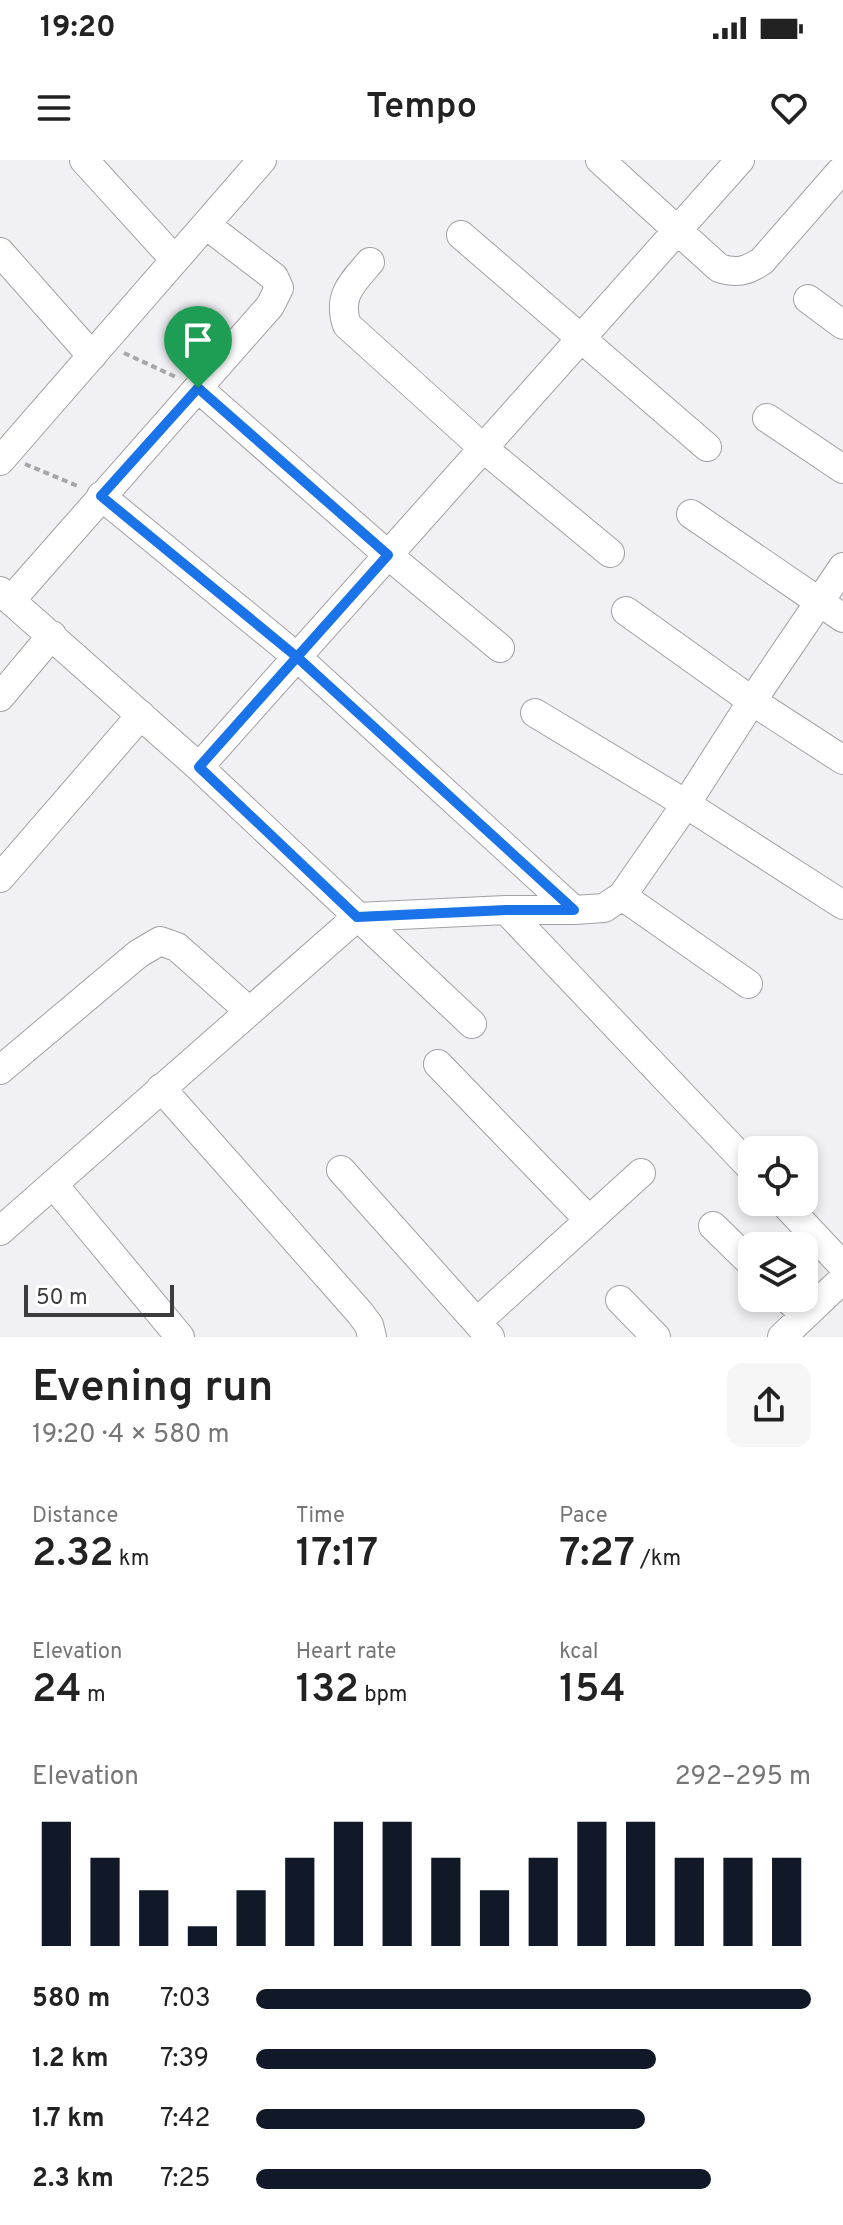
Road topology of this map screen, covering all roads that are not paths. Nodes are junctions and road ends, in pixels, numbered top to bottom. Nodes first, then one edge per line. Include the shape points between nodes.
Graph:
1 (84, 160) edge
2 (600, 160) edge
3 (740, 160) edge
4 (255, 163) edge
5 (835, 169) edge
6 (206, 225) junction
7 (677, 231) junction
8 (461, 235) dead end
9 (0, 252) edge
10 (175, 260) junction
11 (370, 262) dead end
12 (808, 299) dead end
13 (843, 325) edge
14 (581, 339) junction
15 (97, 350) junction
16 (198, 388) junction
17 (767, 418) dead end
18 (707, 447) dead end
19 (483, 448) junction
20 (1, 458) edge
21 (843, 469) edge
22 (101, 496) junction
23 (691, 514) dead end
24 (610, 553) dead end
25 (388, 555) junction
26 (843, 567) edge
27 (6, 595) edge
28 (626, 611) dead end
29 (832, 611) edge
30 (52, 635) junction
31 (500, 648) dead end
32 (297, 657) junction
33 (0, 697) edge
34 (752, 701) junction
35 (535, 713) dead end
36 (141, 715) junction
37 (843, 760) edge
38 (199, 767) junction
39 (686, 804) junction
40 (0, 878) edge
41 (622, 896) junction
42 (843, 905) edge
43 (506, 910) junction
44 (574, 910) junction
45 (357, 917) junction
46 (748, 984) dead end
47 (249, 1011) junction
48 (472, 1024) dead end
49 (438, 1064) dead end
50 (0, 1070) edge
51 (161, 1088) junction
52 (738, 1154) edge
53 (341, 1170) dead end
54 (641, 1173) dead end
55 (53, 1184) junction
56 (796, 1216) edge
57 (589, 1220) junction
58 (713, 1226) dead end
59 (0, 1231) edge
60 (738, 1250) edge
61 (843, 1266) edge
62 (843, 1279) edge
63 (818, 1293) edge
64 (620, 1300) dead end
65 (793, 1312) edge
66 (483, 1329) edge
67 (180, 1337) edge
68 (372, 1337) edge
69 (656, 1337) edge
70 (782, 1337) edge

1 - 10 street
2 - 7 street
3 - 7 street
4 - 6 street
5 - 7 street via 762,261 748,270 719,268
6 - 10 street
6 - 16 street via 274,277 279,288 270,306
7 - 14 street
8 - 14 street
9 - 15 street
10 - 15 street
11 - 19 street via 345,295 347,325
12 - 13 street
14 - 18 street
14 - 19 street
15 - 20 street
16 - 22 street
16 - 25 street
17 - 21 street
19 - 24 street
19 - 25 street
22 - 27 street
22 - 32 street
23 - 29 street
25 - 31 street
25 - 32 street
26 - 29 street
27 - 30 street
28 - 34 street
29 - 34 street
30 - 33 street
30 - 36 street
32 - 38 street
32 - 44 street
34 - 37 street
34 - 39 street
35 - 39 street
36 - 38 street
36 - 40 street
38 - 45 street
39 - 41 street
39 - 42 street
41 - 44 street via 604,908
41 - 46 street
43 - 44 street
43 - 45 street
43 - 52 street
45 - 47 street
45 - 48 street
47 - 50 street via 177,947 160,941
47 - 51 street
49 - 57 street
51 - 55 street
51 - 68 street via 360,1313
53 - 66 street
54 - 57 street
55 - 59 street
55 - 67 street
56 - 61 street
57 - 66 street
58 - 60 street
62 - 63 street
64 - 69 street
65 - 70 street

